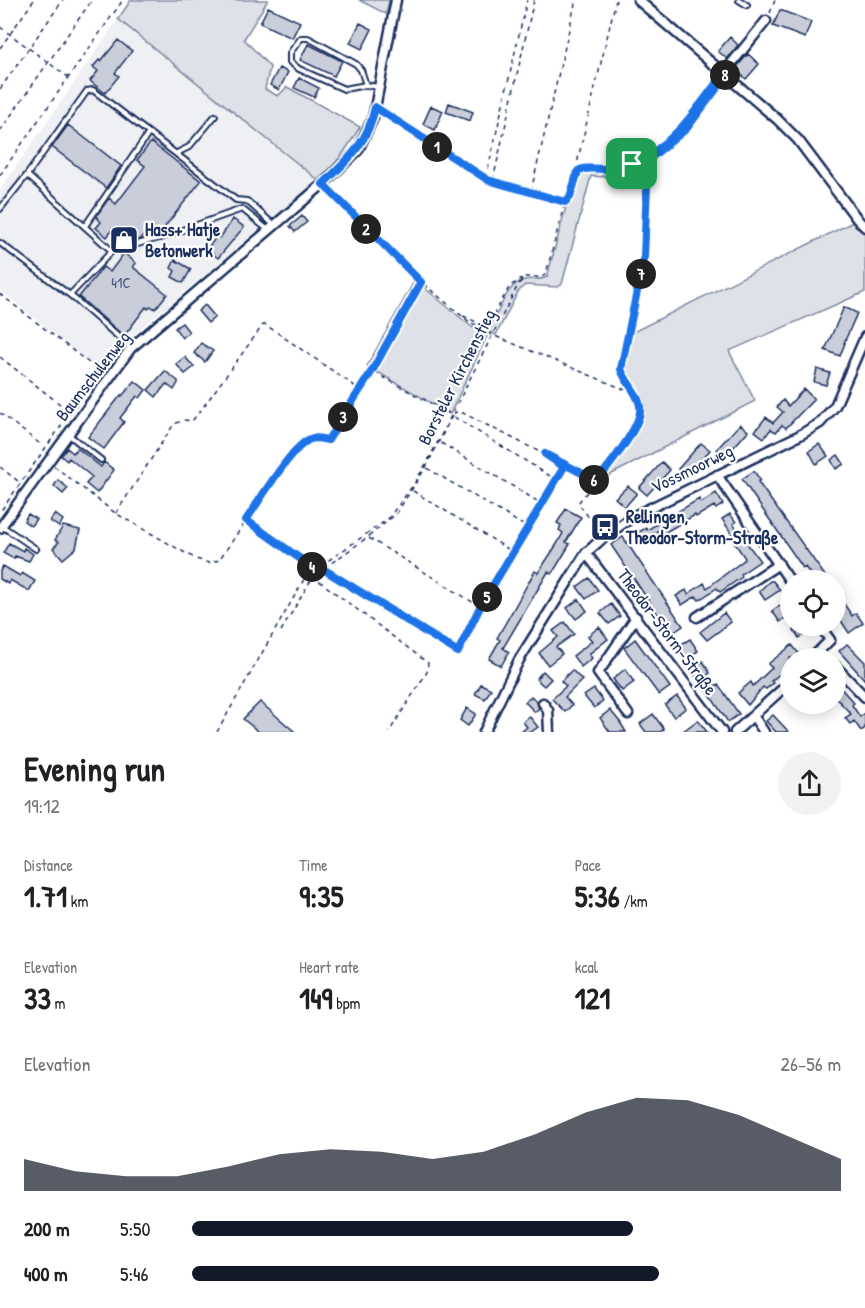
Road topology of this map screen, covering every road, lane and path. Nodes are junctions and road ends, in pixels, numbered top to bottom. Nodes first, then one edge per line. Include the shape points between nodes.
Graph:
1 (34, 0) edge
2 (63, 0) edge
3 (92, 0) edge
4 (123, 0) edge
5 (396, 0) edge
6 (527, 0) edge
7 (534, 0) edge
8 (576, 0) edge
9 (616, 0) edge
10 (739, 0) edge
11 (775, 0) edge
12 (644, 2) edge
13 (747, 5) dead end
14 (766, 21) joint
15 (0, 27) edge
16 (10, 34) junction
17 (0, 48) edge
18 (29, 48) junction
19 (48, 62) junction
20 (724, 75) junction
21 (68, 77) junction
22 (366, 85) junction
23 (379, 87) junction
24 (0, 89) edge
25 (375, 107) junction
26 (215, 116) dead end
27 (0, 130) edge
28 (149, 133) junction
29 (177, 153) junction
30 (648, 160) junction
31 (585, 168) junction
32 (578, 171) junction
33 (0, 175) edge
34 (27, 175) junction
35 (611, 175) junction
36 (484, 177) junction
37 (493, 181) junction
38 (323, 184) junction
39 (531, 191) junction
40 (648, 192) junction
41 (565, 202) junction
42 (0, 209) edge
43 (84, 226) junction
44 (865, 227) edge
45 (272, 228) junction
46 (0, 243) edge
47 (112, 251) junction
48 (525, 277) junction
49 (421, 282) junction
50 (0, 294) edge
51 (70, 295) junction
52 (458, 314) junction
53 (491, 336) junction
54 (865, 337) edge
55 (131, 348) junction
56 (0, 357) edge
57 (372, 371) junction
58 (359, 389) junction
59 (635, 394) junction
60 (0, 412) edge
61 (70, 412) junction
62 (452, 416) junction
63 (68, 435) junction
64 (440, 442) junction
65 (45, 448) junction
66 (545, 454) junction
67 (101, 460) dead end
68 (48, 462) junction
69 (0, 467) edge
70 (426, 467) junction
71 (717, 475) junction
72 (556, 480) junction
73 (597, 481) junction
74 (20, 483) junction
75 (412, 491) junction
76 (542, 504) junction
77 (0, 512) edge
78 (115, 513) junction
79 (246, 520) junction
80 (1, 527) edge
81 (528, 528) junction
82 (368, 537) junction
83 (604, 537) junction
84 (36, 549) dead end
85 (513, 552) junction
86 (586, 553) junction
87 (779, 564) junction
88 (323, 569) junction
89 (316, 570) junction
90 (783, 570) edge
91 (316, 577) junction
92 (480, 607) junction
93 (636, 617) junction
94 (697, 617) dead end
95 (281, 631) dead end
96 (827, 636) edge
97 (822, 648) edge
98 (846, 677) edge
99 (780, 692) edge
100 (865, 697) edge
101 (543, 702) dead end
102 (628, 714) dead end
103 (754, 717) junction
104 (217, 732) edge
105 (389, 732) edge
106 (484, 732) edge
107 (549, 732) edge
108 (722, 732) edge
109 (735, 732) edge
110 (764, 732) edge

1 - 16 path
2 - 18 path
3 - 19 path
4 - 21 path
5 - 23 street, Baumschulenweg
6 - 36 path
7 - 37 path
8 - 39 path
9 - 32 path
10 - 13 lane
11 - 14 path
12 - 20 street
14 - 20 street
15 - 16 path
16 - 17 path
16 - 18 path
18 - 19 path
18 - 24 path
19 - 21 path
19 - 27 path
20 - 30 path via 686,129
20 - 31 path via 674,135 647,156 612,171
20 - 44 street via 798,140
21 - 33 path
22 - 22 lane via 347,89 328,83 290,62 290,52 301,38 308,38 356,64
22 - 23 lane
23 - 25 street, Baumschulenweg
25 - 36 path
25 - 38 street, Baumschulenweg via 358,150
26 - 29 lane via 189,147
28 - 29 lane
28 - 34 lane via 93,90 87,92
28 - 43 lane
29 - 45 lane via 237,200 247,201
30 - 35 path
30 - 40 path
31 - 32 path
31 - 35 path via 595,174
32 - 41 path
34 - 42 lane
34 - 43 lane
35 - 40 path via 640,185
36 - 37 path
37 - 39 path
38 - 45 street, Baumschulenweg
38 - 49 path
39 - 41 path
40 - 59 path via 644,257 621,369
41 - 48 path via 546,274
43 - 47 lane
45 - 47 lane via 242,209
45 - 55 street, Baumschulenweg
46 - 51 lane
47 - 51 lane
48 - 52 path via 510,286 489,323
48 - 53 path, Borsteler Kirchenstieg
49 - 52 path
49 - 57 path
50 - 61 path via 97,372
51 - 55 lane
52 - 53 path
53 - 59 path
53 - 62 path, Borsteler Kirchenstieg
54 - 71 street, Vossmoorweg via 835,406 820,423
55 - 63 street, Baumschulenweg
56 - 61 path
57 - 58 path
57 - 62 path
58 - 78 path via 263,325 192,421 174,424
58 - 79 path via 328,440 313,437 304,442
59 - 73 path via 640,415 622,450
60 - 65 path
61 - 65 path
62 - 64 path
62 - 66 path via 463,413
62 - 72 path
62 - 89 path, Borsteler Kirchenstieg via 414,484 388,519
63 - 67 lane
63 - 68 street, Baumschulenweg
64 - 70 path
64 - 76 path
65 - 74 path
66 - 72 path via 564,467
66 - 73 path
68 - 78 path
68 - 80 street, Baumschulenweg
69 - 74 path
70 - 75 path
70 - 81 path
71 - 83 street, Vossmoorweg via 634,516
71 - 87 street
72 - 76 path
73 - 83 path via 578,503
74 - 77 path
75 - 82 path via 396,514
75 - 85 path
76 - 81 path
78 - 79 path via 209,563 219,560
79 - 89 path
80 - 84 lane
81 - 85 path
82 - 88 path
82 - 92 path
83 - 86 street, Vossmoorweg
85 - 92 path
86 - 93 street, Theodor-Storm-Straße
86 - 106 street, Vossmoorweg via 519,660
87 - 90 street
87 - 94 street
88 - 89 path
88 - 91 path
88 - 92 path via 458,652
89 - 104 path, Borsteler Kirchenstieg via 306,576
91 - 95 path
91 - 105 path via 428,663 427,672
93 - 102 street via 598,674
93 - 108 street, Theodor-Storm-Straße
96 - 97 street via 830,640
98 - 100 street
99 - 103 street
101 - 107 street via 548,710
103 - 109 street
103 - 110 street

